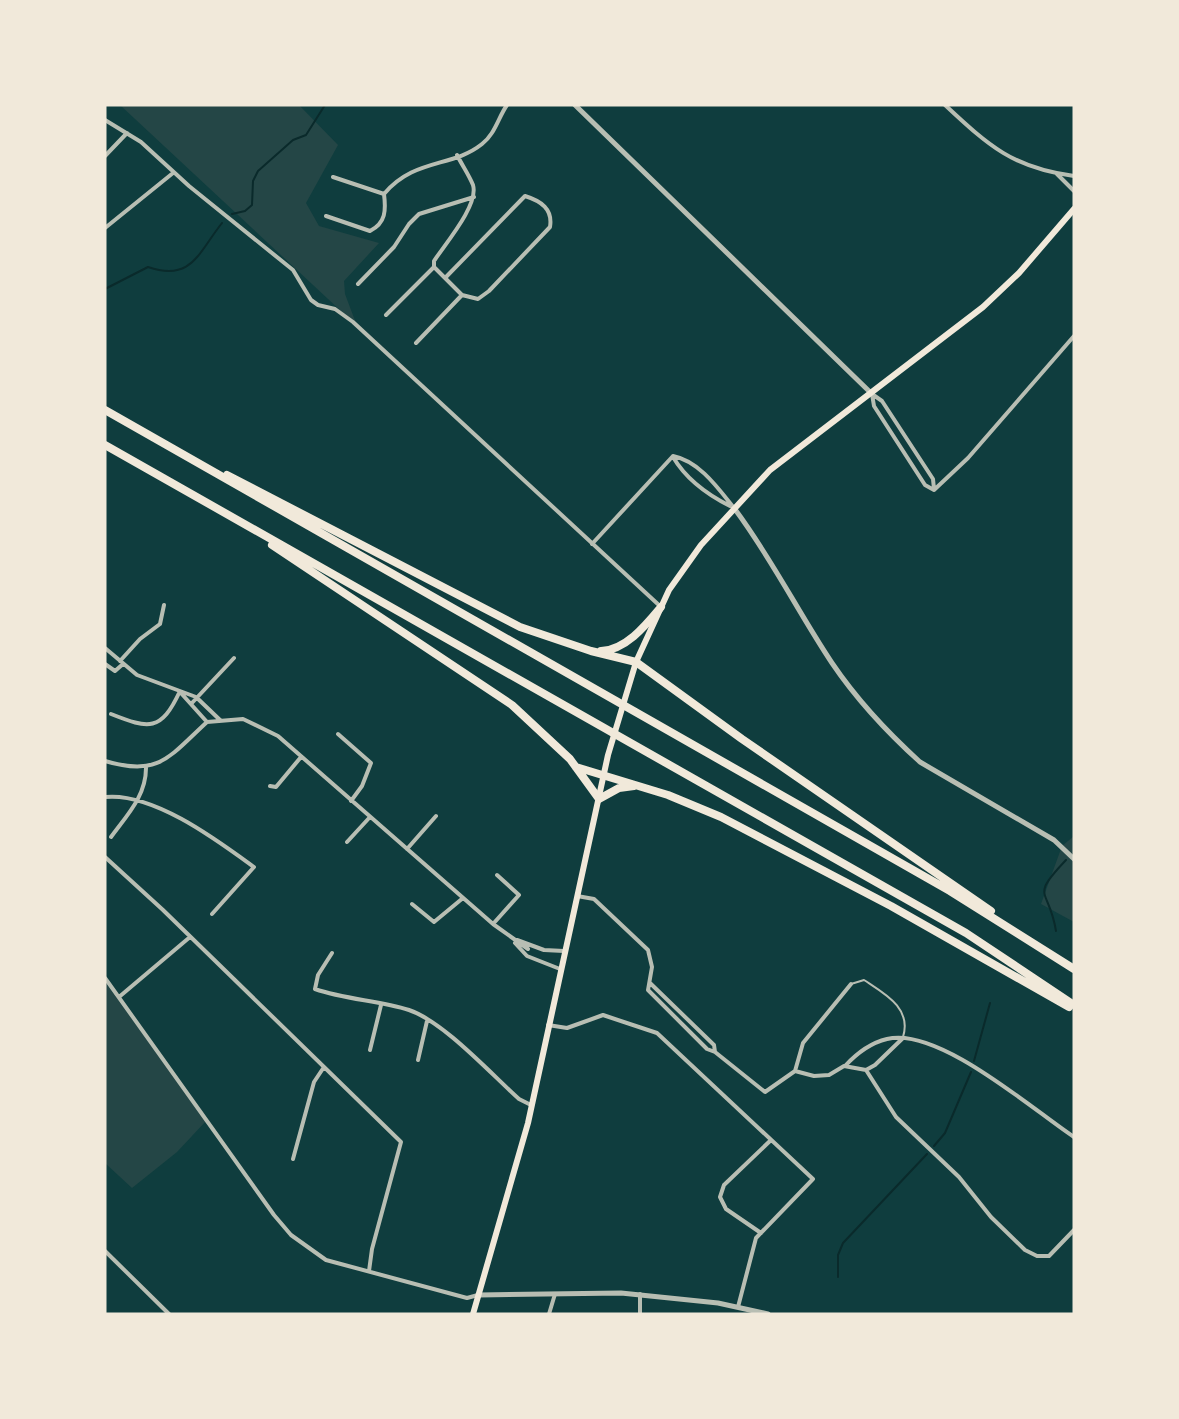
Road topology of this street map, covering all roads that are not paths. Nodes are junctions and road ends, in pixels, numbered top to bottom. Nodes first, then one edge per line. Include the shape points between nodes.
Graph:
1 (507, 105) edge
2 (575, 105) edge
3 (945, 105) edge
4 (105, 120) edge
5 (128, 133) junction
6 (457, 155) junction
7 (105, 156) edge
8 (173, 173) junction
9 (1057, 174) junction
10 (1074, 176) edge
11 (333, 177) dead end
12 (1074, 191) edge
13 (384, 194) junction
14 (474, 197) junction
15 (1073, 211) edge
16 (326, 216) dead end
17 (105, 228) edge
18 (434, 267) junction
19 (446, 277) junction
20 (358, 284) dead end
21 (462, 295) junction
22 (386, 315) dead end
23 (1074, 336) edge
24 (416, 343) dead end
25 (872, 394) junction
26 (105, 410) edge
27 (123, 421) junction
28 (105, 445) edge
29 (673, 456) junction
30 (934, 489) junction
31 (205, 502) junction
32 (734, 508) junction
33 (592, 544) junction
34 (164, 605) dead end
35 (661, 607) junction
36 (105, 648) edge
37 (591, 651) junction
38 (234, 658) dead end
39 (122, 662) junction
40 (636, 662) junction
41 (105, 664) edge
42 (180, 691) junction
43 (196, 697) junction
44 (191, 704) junction
45 (111, 714) dead end
46 (220, 720) junction
47 (207, 722) junction
48 (338, 734) dead end
49 (301, 757) junction
50 (105, 761) edge
51 (576, 767) junction
52 (146, 768) junction
53 (604, 776) junction
54 (636, 785) junction
55 (270, 786) dead end
56 (105, 797) edge
57 (599, 800) junction
58 (351, 801) junction
59 (137, 802) junction
60 (436, 816) dead end
61 (370, 817) junction
62 (111, 837) dead end
63 (347, 842) dead end
64 (406, 849) junction
65 (105, 857) edge
66 (1074, 859) edge
67 (497, 875) dead end
68 (576, 896) junction
69 (463, 898) junction
70 (412, 904) dead end
71 (212, 914) dead end
72 (494, 924) junction
73 (190, 937) junction
74 (513, 939) junction
75 (534, 946) junction
76 (528, 949) junction
77 (564, 951) junction
78 (332, 953) dead end
79 (527, 956) junction
80 (1056, 957) junction
81 (560, 969) junction
82 (1074, 969) edge
83 (105, 978) edge
84 (650, 983) junction
85 (851, 984) joint
86 (119, 997) junction
87 (381, 1005) junction
88 (1074, 1005) edge
89 (1074, 1010) edge
90 (427, 1021) junction
91 (548, 1025) junction
92 (903, 1038) junction
93 (369, 1050) dead end
94 (715, 1052) junction
95 (418, 1060) dead end
96 (844, 1066) junction
97 (324, 1067) junction
98 (866, 1070) junction
99 (795, 1071) junction
100 (531, 1106) junction
101 (1074, 1137) edge
102 (771, 1140) junction
103 (293, 1159) dead end
104 (761, 1233) junction
105 (1073, 1233) edge
106 (105, 1251) edge
107 (369, 1271) junction
108 (555, 1293) junction
109 (640, 1294) junction
110 (479, 1295) junction
111 (738, 1307) junction
112 (169, 1314) edge
113 (473, 1314) edge
114 (549, 1314) edge
115 (640, 1314) edge
116 (768, 1314) edge

1 - 6 street via 481,145
2 - 25 street
3 - 9 street via 987,144 1029,166
4 - 5 street
5 - 7 street
5 - 8 street
6 - 13 street via 407,173
6 - 14 street via 473,186
8 - 17 street
8 - 33 street via 293,270 311,300 335,309 353,322
9 - 10 street
9 - 12 street
11 - 13 street
13 - 16 street via 386,211 379,226 370,231
14 - 18 street
14 - 20 street via 419,214
15 - 25 main road via 1019,273 983,307
18 - 19 street
18 - 22 street
19 - 21 street
19 - 21 street via 525,196 547,208 550,227 489,291 478,299
21 - 24 street
23 - 30 street via 968,458
25 - 30 street via 882,401 933,478
25 - 30 street via 874,406 925,485
25 - 32 main road via 789,454
26 - 27 highway
27 - 37 highway via 520,627
27 - 80 highway via 941,886
28 - 31 highway
29 - 32 street via 680,468 711,496
29 - 32 street via 687,459
29 - 33 street
31 - 51 highway via 353,596 512,705
31 - 88 highway via 966,933
32 - 35 main road via 690,558
32 - 66 street via 758,540 831,662 854,694 903,747 920,762 1054,840
33 - 35 street
34 - 39 street via 160,624 140,639
35 - 37 highway via 616,648
35 - 40 main road
36 - 39 street
37 - 40 highway
38 - 43 street
39 - 41 street via 115,671
39 - 42 street via 137,675
40 - 53 main road
40 - 80 highway
42 - 43 street
42 - 44 street
42 - 45 street via 165,718 151,726
43 - 44 street
43 - 46 street
44 - 47 street
46 - 47 street
46 - 49 street via 243,719 278,736
47 - 52 street via 167,759
48 - 58 street via 371,763
49 - 55 street via 276,787
49 - 58 street
50 - 52 street
51 - 53 highway
51 - 57 highway
52 - 59 street via 146,785
53 - 54 highway
53 - 57 main road
54 - 57 highway via 619,788
54 - 89 highway via 721,817 891,906
56 - 59 street
57 - 68 main road
58 - 61 street
59 - 62 street
59 - 71 street via 170,813 254,867
60 - 64 street
61 - 63 street
61 - 64 street
64 - 69 street
65 - 73 street
67 - 72 street via 519,895
68 - 77 main road
68 - 84 street via 594,899 648,950
69 - 70 street via 434,922
69 - 72 street
72 - 74 street
73 - 86 street
73 - 97 street
74 - 75 street
74 - 76 street
74 - 79 street
75 - 76 street
75 - 77 street
76 - 79 street
77 - 81 main road
78 - 87 street via 318,975 315,989
79 - 81 street
80 - 82 highway
81 - 91 main road
83 - 86 street
84 - 94 street via 714,1045
84 - 94 street via 648,990 658,1003
85 - 92 lane via 864,980 892,999 904,1014
85 - 99 street via 803,1043
86 - 107 street via 291,1235 326,1260
87 - 90 street via 409,1010
87 - 93 street
90 - 95 street
90 - 100 street
91 - 100 main road
91 - 102 street via 567,1028 603,1015 657,1033
92 - 96 street via 888,1038 864,1048
92 - 98 street
92 - 101 street via 948,1052 1020,1096
94 - 99 street via 765,1092
96 - 98 street
96 - 99 street via 829,1075
97 - 103 street via 314,1082
97 - 107 street via 401,1142
98 - 105 street via 896,1118 959,1177 991,1217 1025,1250 1049,1256
100 - 110 main road
102 - 104 street via 813,1179
102 - 104 street via 724,1185 720,1197 726,1209
104 - 111 street via 752,1245
106 - 112 street
107 - 110 street via 467,1298
108 - 109 street
108 - 110 street
108 - 114 street
109 - 111 street
109 - 115 street
110 - 113 main road
111 - 116 street

